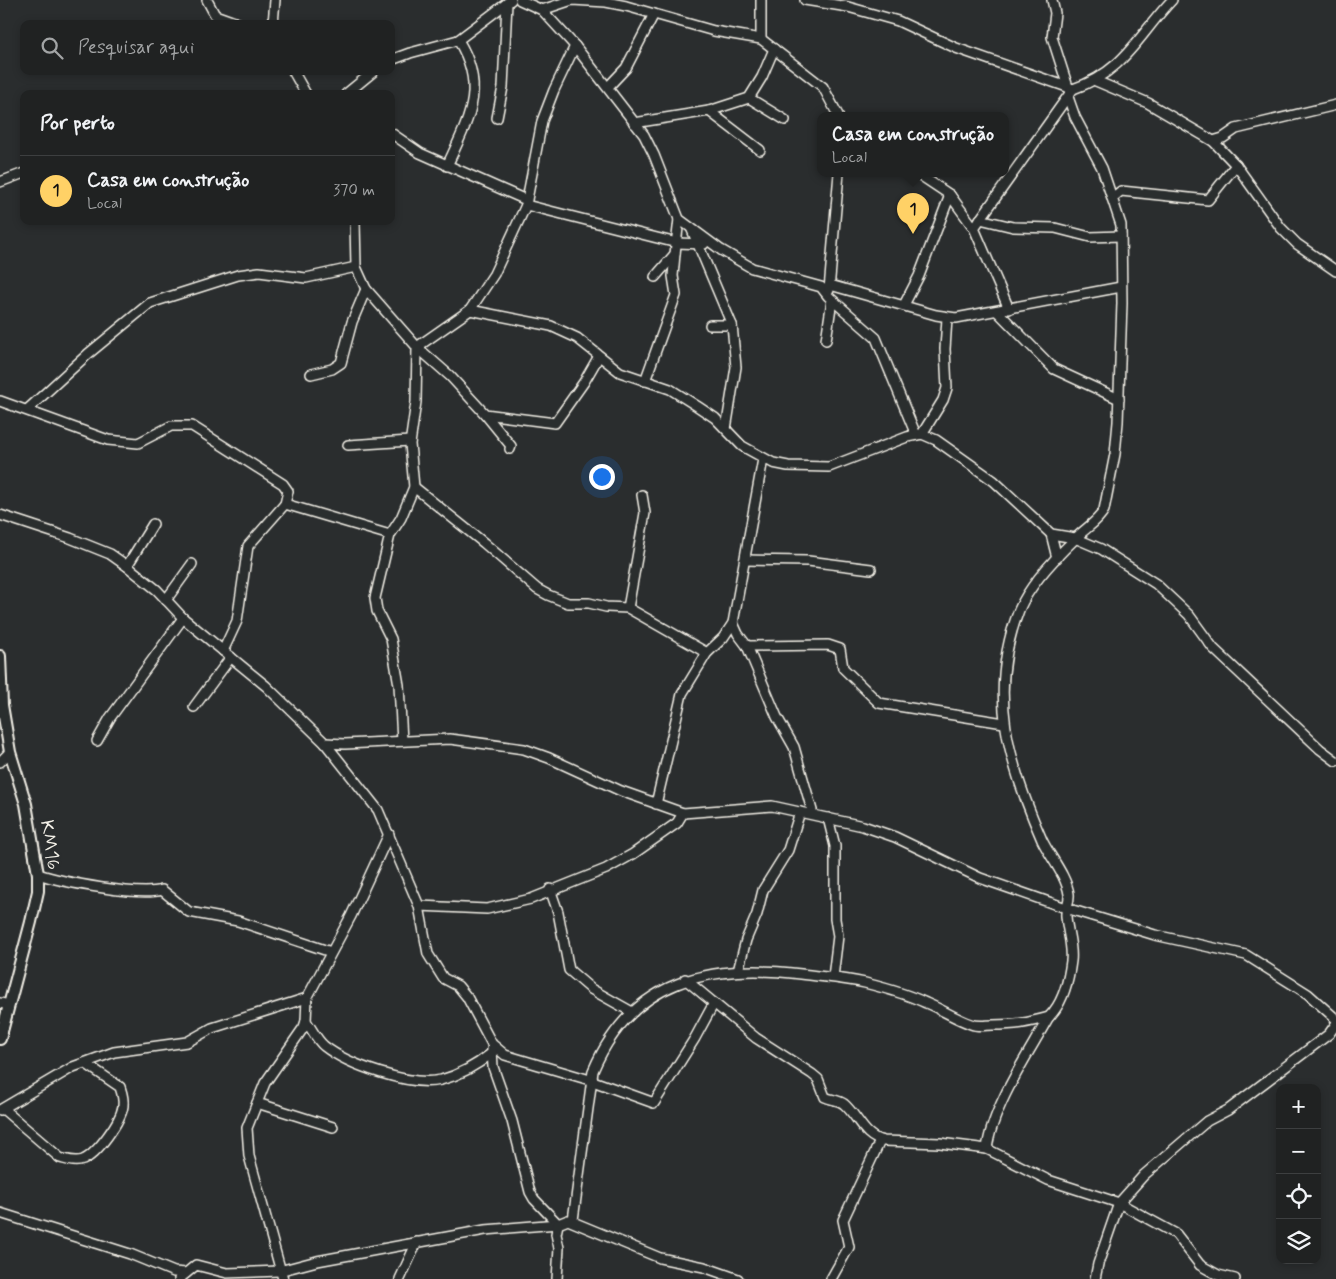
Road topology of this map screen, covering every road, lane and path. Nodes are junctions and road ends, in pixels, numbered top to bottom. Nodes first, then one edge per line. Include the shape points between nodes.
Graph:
1 (207, 0) edge
2 (275, 0) edge
3 (520, 0) edge
4 (761, 0) edge
5 (805, 0) edge
6 (1052, 0) edge
7 (1172, 0) edge
8 (509, 2) edge
9 (848, 4) edge
10 (542, 10) junction
11 (654, 14) junction
12 (229, 20) edge
13 (273, 20) edge
14 (762, 39) junction
15 (458, 40) junction
16 (576, 46) junction
17 (774, 49) junction
18 (395, 59) edge
19 (295, 75) edge
20 (369, 75) edge
21 (1096, 81) junction
22 (608, 87) junction
23 (304, 90) edge
24 (352, 90) edge
25 (1070, 91) junction
26 (749, 98) junction
27 (1336, 105) edge
28 (709, 111) junction
29 (836, 112) edge
30 (497, 118) dead end
31 (785, 120) dead end
32 (634, 123) junction
33 (395, 136) edge
34 (1213, 141) junction
35 (760, 150) dead end
36 (1236, 165) junction
37 (447, 166) junction
38 (20, 174) edge
39 (839, 177) edge
40 (923, 177) edge
41 (0, 182) edge
42 (950, 195) junction
43 (1112, 198) junction
44 (526, 203) junction
45 (679, 219) junction
46 (980, 219) junction
47 (355, 225) edge
48 (974, 228) junction
49 (692, 230) junction
50 (1121, 236) junction
51 (678, 243) junction
52 (714, 244) junction
53 (699, 245) junction
54 (675, 254) junction
55 (356, 267) junction
56 (1336, 271) edge
57 (655, 277) dead end
58 (830, 284) junction
59 (1121, 287) junction
60 (366, 289) junction
61 (830, 298) junction
62 (904, 306) junction
63 (1009, 309) junction
64 (470, 310) junction
65 (997, 311) junction
66 (947, 318) junction
67 (710, 325) dead end
68 (732, 325) junction
69 (826, 340) dead end
70 (417, 348) junction
71 (599, 356) junction
72 (311, 374) dead end
73 (645, 381) junction
74 (1119, 399) junction
75 (0, 401) edge
76 (28, 409) junction
77 (485, 414) junction
78 (726, 429) junction
79 (919, 434) junction
80 (410, 441) junction
81 (348, 445) dead end
82 (510, 449) dead end
83 (763, 458) junction
84 (414, 488) junction
85 (642, 495) dead end
86 (285, 504) junction
87 (0, 515) edge
88 (153, 524) dead end
89 (1051, 534) junction
90 (390, 535) junction
91 (1075, 538) junction
92 (1057, 558) junction
93 (744, 560) junction
94 (192, 564) dead end
95 (127, 566) junction
96 (871, 569) dead end
97 (166, 600) junction
98 (628, 608) junction
99 (183, 618) junction
100 (733, 623) junction
101 (747, 646) junction
102 (223, 651) junction
103 (708, 653) junction
104 (0, 656) edge
105 (231, 657) junction
106 (194, 707) dead end
107 (1004, 723) junction
108 (97, 741) dead end
109 (402, 741) junction
110 (325, 743) junction
111 (345, 744) junction
112 (10, 752) junction
113 (335, 759) junction
114 (1336, 761) edge
115 (0, 762) edge
116 (656, 804) junction
117 (800, 812) junction
118 (683, 813) junction
119 (813, 814) junction
120 (828, 818) junction
121 (389, 834) junction
122 (38, 874) junction
123 (550, 889) junction
124 (419, 906) junction
125 (1066, 908) junction
126 (331, 952) junction
127 (738, 971) junction
128 (833, 977) junction
129 (685, 979) junction
130 (308, 998) junction
131 (714, 1003) junction
132 (4, 1004) edge
133 (293, 1004) junction
134 (306, 1009) junction
135 (632, 1012) junction
136 (1334, 1014) edge
137 (1049, 1017) junction
138 (306, 1021) junction
139 (1336, 1024) edge
140 (0, 1039) edge
141 (492, 1048) junction
142 (85, 1063) junction
143 (590, 1080) junction
144 (257, 1103) junction
145 (1, 1109) edge
146 (333, 1127) dead end
147 (880, 1141) junction
148 (987, 1149) junction
149 (1119, 1203) junction
150 (0, 1213) edge
151 (573, 1220) junction
152 (558, 1224) junction
153 (417, 1242) junction
154 (406, 1245) junction
155 (411, 1256) junction
156 (281, 1275) edge
157 (179, 1276) edge
158 (400, 1279) edge
159 (557, 1279) edge
160 (738, 1279) edge
161 (831, 1279) edge
162 (1095, 1279) edge
163 (1235, 1279) edge

1 - 12 street via 215,15
2 - 13 street
3 - 10 street
4 - 14 street
5 - 9 street
6 - 25 street via 1055,13 1052,37
7 - 21 street via 1121,61
8 - 15 street
8 - 30 street via 503,87
9 - 25 street
10 - 11 street via 572,0 606,2
10 - 16 street
11 - 14 street via 714,31
11 - 22 street via 626,68
14 - 17 street
15 - 18 street
15 - 37 street via 473,72 474,92 461,135
16 - 22 street
16 - 44 street via 547,106
17 - 26 street
17 - 29 street via 823,87
19 - 23 street
20 - 24 street
21 - 25 street
21 - 34 street via 1148,104
22 - 32 street
25 - 43 street via 1075,117 1102,168
25 - 46 street
26 - 28 street
26 - 31 street
27 - 34 street via 1236,129
28 - 32 street
28 - 35 street
32 - 45 street via 654,155
33 - 37 street
34 - 36 street
36 - 43 street via 1208,200 1121,191
36 - 56 street via 1281,228 1297,244
37 - 44 street
38 - 41 street
39 - 58 street
40 - 42 street
42 - 48 street
42 - 62 street
43 - 50 street via 1121,225
44 - 51 street
44 - 64 street via 494,274
45 - 49 street
45 - 51 street
46 - 48 street
46 - 50 street via 1013,227 1055,228 1090,237
47 - 55 street
48 - 63 street
49 - 52 street
49 - 53 street
50 - 59 street
51 - 53 street
51 - 54 street
52 - 53 street
52 - 61 street via 752,268 821,287
53 - 68 street
54 - 57 street
54 - 73 street via 673,276 676,295
55 - 60 street
55 - 76 street via 306,278 259,272 238,275 150,303
58 - 61 street
58 - 62 street
59 - 63 street
59 - 74 street
60 - 70 street
60 - 72 street via 352,322 341,363 332,369
61 - 69 street
61 - 79 street via 876,338
62 - 66 street
63 - 65 street
64 - 70 street
64 - 71 street via 551,326 577,338
65 - 66 street
65 - 74 street via 1054,369
66 - 79 street via 947,388 943,400
67 - 68 street
68 - 78 street via 736,367
70 - 77 street via 450,376
70 - 80 street via 416,402
71 - 73 street via 620,372
71 - 77 street via 555,423
73 - 78 street via 670,389 715,418
74 - 91 street via 1107,502 1102,515
75 - 76 street
76 - 86 street via 108,440 127,443 138,443 171,426 192,426 283,484 288,491
77 - 82 street via 511,446
78 - 83 street via 742,446
79 - 83 street via 829,467 788,466
79 - 89 street via 957,453 994,481
80 - 81 street
80 - 84 street
83 - 93 street
84 - 90 street
84 - 98 street via 484,542 537,589 568,603
85 - 98 street via 645,513
86 - 90 street
86 - 102 street via 248,546 237,621
87 - 95 street via 110,554
88 - 95 street
89 - 91 street
89 - 92 street
90 - 109 street via 375,605 391,639 399,684
91 - 92 street
91 - 114 street via 1101,549 1177,602 1213,648
92 - 107 street via 1025,598 1014,625 1003,672
93 - 96 street via 808,561
93 - 100 street
94 - 97 street
95 - 97 street
97 - 99 street
98 - 103 street
99 - 102 street
99 - 108 street via 110,718
100 - 101 street
100 - 103 street
101 - 107 street via 828,645 840,649 843,668 879,703
101 - 119 street via 794,748
102 - 105 street
103 - 116 street via 682,694
104 - 112 street, KM16 via 2,704
105 - 106 street
105 - 110 street
107 - 125 street via 1029,808 1066,884 1069,895
109 - 111 street
109 - 116 street via 450,740 524,749
110 - 111 street
110 - 113 street
111 - 113 street
112 - 115 street
112 - 122 street, KM16 via 26,804
113 - 121 street via 365,791
116 - 118 street
117 - 118 street via 772,806
117 - 119 street
117 - 127 street via 788,850 763,890
118 - 123 street via 676,823 616,864
119 - 120 street
120 - 125 street via 895,837 980,878
120 - 128 street via 836,859 835,919 838,936
121 - 124 street
121 - 126 street
122 - 126 street via 131,891 162,890 189,912 238,921
122 - 132 street, KM16 via 35,905
123 - 124 street via 531,899 487,909
123 - 135 street via 558,912 569,970 591,989
124 - 141 street via 428,954 443,978 458,986 467,997
125 - 136 street via 1155,935 1246,955
125 - 137 street via 1071,964 1060,1000
126 - 130 street
127 - 128 street
127 - 129 street
128 - 137 street via 863,982 925,1002 971,1024 1011,1026
129 - 131 street
129 - 135 street via 652,995
130 - 133 street
130 - 134 street
131 - 143 street via 654,1104
131 - 147 street via 756,1038 812,1074 818,1079 825,1098 844,1104 869,1134
132 - 140 street, KM16
133 - 134 street
133 - 142 street via 221,1025 186,1042 114,1052
134 - 138 street
135 - 143 street via 602,1051
137 - 148 street via 996,1115
138 - 141 street via 324,1046 348,1059 395,1076 441,1080 471,1069
138 - 144 street via 264,1083
139 - 149 street via 1328,1034 1243,1100 1207,1121 1144,1176
141 - 143 street via 505,1055
141 - 152 street via 496,1079 512,1122 530,1192
142 - 145 street
142 - 145 street via 120,1087 124,1106 120,1118 98,1149 84,1160 60,1158
143 - 151 street
144 - 146 street
144 - 156 street via 247,1128 248,1148
147 - 148 street
147 - 161 street via 843,1220 849,1247
148 - 149 street via 1048,1180
149 - 162 street
149 - 163 street via 1176,1234 1200,1265 1218,1275
150 - 157 street via 141,1257
151 - 152 street
151 - 160 street via 660,1258
152 - 153 street via 485,1230
152 - 159 street
153 - 154 street
153 - 155 street
154 - 155 street
154 - 156 street via 316,1261
155 - 158 street
156 - 157 street via 227,1272 200,1264

